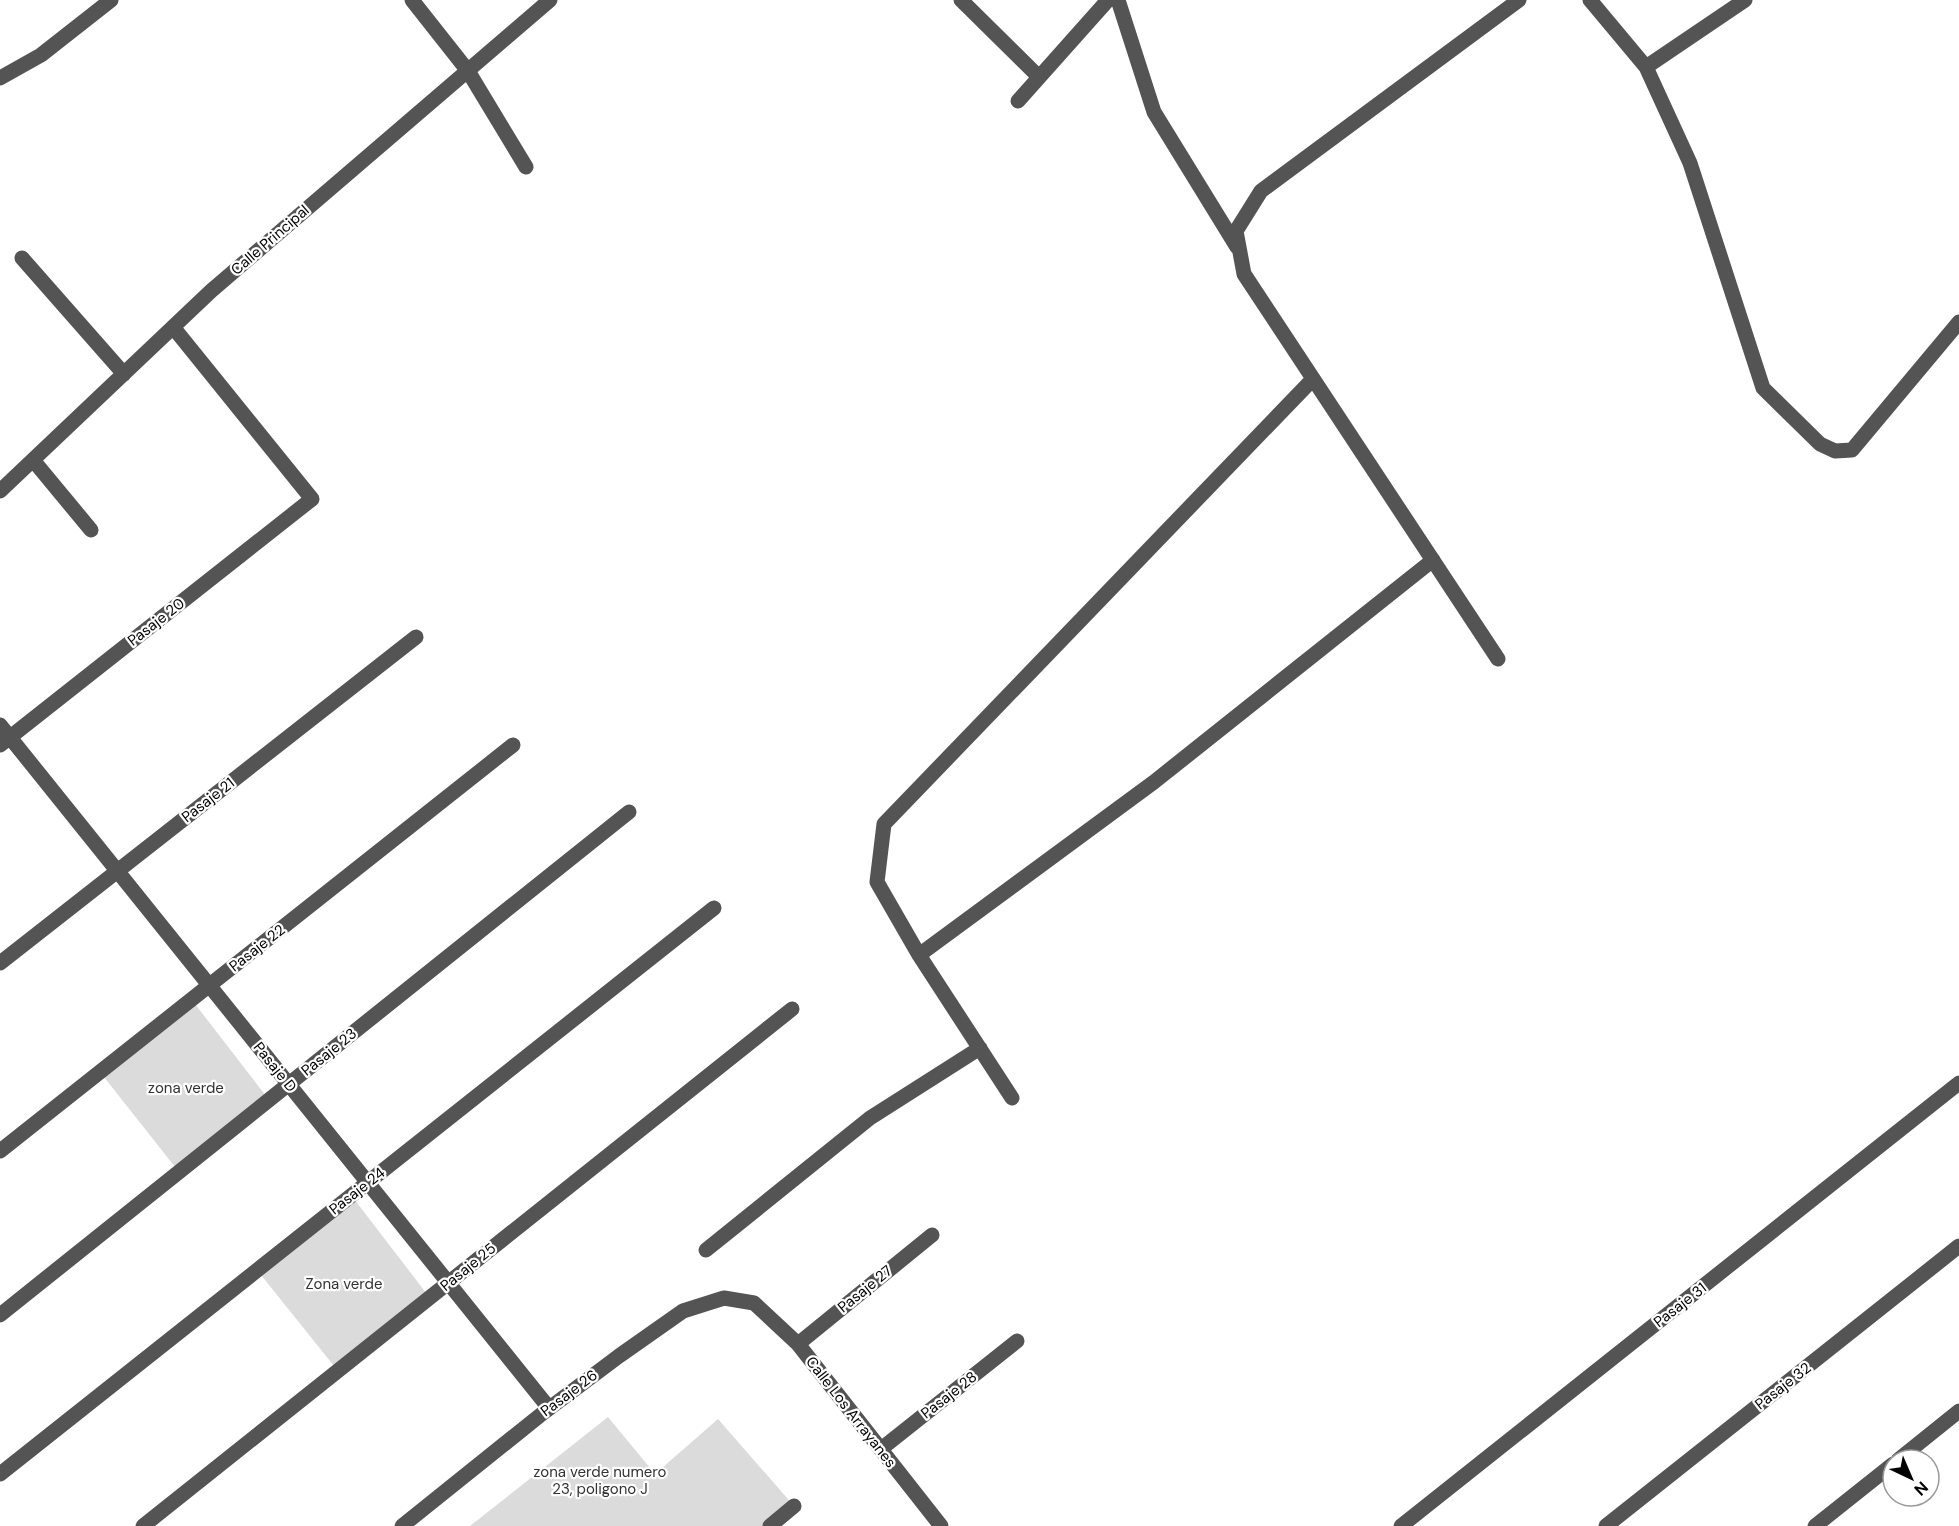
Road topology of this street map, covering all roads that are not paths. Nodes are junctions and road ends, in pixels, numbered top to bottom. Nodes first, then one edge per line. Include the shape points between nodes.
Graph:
1 (111, 0) edge
2 (412, 0) edge
3 (550, 0) edge
4 (961, 0) edge
5 (1108, 0) edge
6 (1118, 0) edge
7 (1519, 0) edge
8 (1590, 0) edge
9 (1745, 0) edge
10 (1646, 67) junction
11 (468, 71) junction
12 (1039, 77) junction
13 (0, 78) edge
14 (1018, 101) dead end
15 (526, 167) dead end
16 (1240, 252) junction
17 (22, 258) dead end
18 (1959, 322) edge
19 (172, 327) junction
20 (124, 374) junction
21 (1313, 379) junction
22 (33, 460) junction
23 (0, 491) edge
24 (91, 530) dead end
25 (1433, 560) junction
26 (416, 637) dead end
27 (1498, 659) dead end
28 (0, 725) edge
29 (5, 741) edge
30 (513, 744) dead end
31 (630, 812) dead end
32 (117, 871) junction
33 (714, 908) dead end
34 (919, 955) junction
35 (0, 963) edge
36 (210, 986) junction
37 (792, 1009) dead end
38 (980, 1048) junction
39 (1959, 1083) edge
40 (289, 1084) junction
41 (1012, 1098) dead end
42 (0, 1151) edge
43 (368, 1182) junction
44 (932, 1234) dead end
45 (1959, 1246) edge
46 (706, 1250) dead end
47 (448, 1283) junction
48 (754, 1303) joint
49 (0, 1315) edge
50 (1017, 1341) dead end
51 (798, 1344) junction
52 (549, 1408) junction
53 (1959, 1411) edge
54 (1913, 1448) edge
55 (881, 1449) junction
56 (0, 1474) edge
57 (1881, 1474) edge
58 (794, 1506) dead end
59 (143, 1526) edge
60 (402, 1526) edge
61 (770, 1526) edge
62 (941, 1526) edge
63 (1401, 1526) edge
64 (1606, 1526) edge
65 (1815, 1526) edge

1 - 13 street via 41,55
2 - 11 street
3 - 11 street, Calle Principal
4 - 12 street
5 - 12 street
6 - 16 street via 1154,112
7 - 16 street via 1261,191 1236,231
8 - 10 street
9 - 10 street
10 - 18 street via 1690,163 1763,388 1820,444 1835,451 1852,450
11 - 15 street
11 - 19 street, Calle Principal
12 - 14 street
16 - 21 street via 1244,274
17 - 20 street
19 - 20 street, Calle Principal
19 - 29 street, Pasaje 20 via 312,499
20 - 22 street, Calle Principal
21 - 25 street
21 - 34 street via 884,824 877,882
22 - 23 street, Calle Principal
22 - 24 street
25 - 27 street
25 - 34 street via 1154,782
26 - 32 street, Pasaje 21
28 - 29 street, Pasaje D
29 - 32 street, Pasaje D
30 - 36 street, Pasaje 22
31 - 40 street, Pasaje 23
32 - 35 street, Pasaje 21
32 - 36 street, Pasaje D
33 - 43 street, Pasaje 24
34 - 38 street
36 - 40 street, Pasaje D
36 - 42 street, Pasaje 22
37 - 47 street, Pasaje 25
38 - 41 street
38 - 46 street via 870,1118
39 - 63 street, Pasaje 31
40 - 43 street, Pasaje D
40 - 49 street, Pasaje 23
43 - 47 street, Pasaje D
43 - 56 street, Pasaje 24
44 - 51 street, Pasaje 27
45 - 64 street, Pasaje 32
47 - 52 street, Pasaje D
47 - 59 street, Pasaje 25
48 - 51 street, Calle Los Arrayanes
48 - 52 street, Pasaje 26 via 724,1298 683,1311
50 - 55 street, Pasaje 28
51 - 55 street, Calle Los Arrayanes
52 - 60 street, Pasaje 26
53 - 54 street
55 - 62 street, Calle Los Arrayanes
57 - 65 street
58 - 61 street

